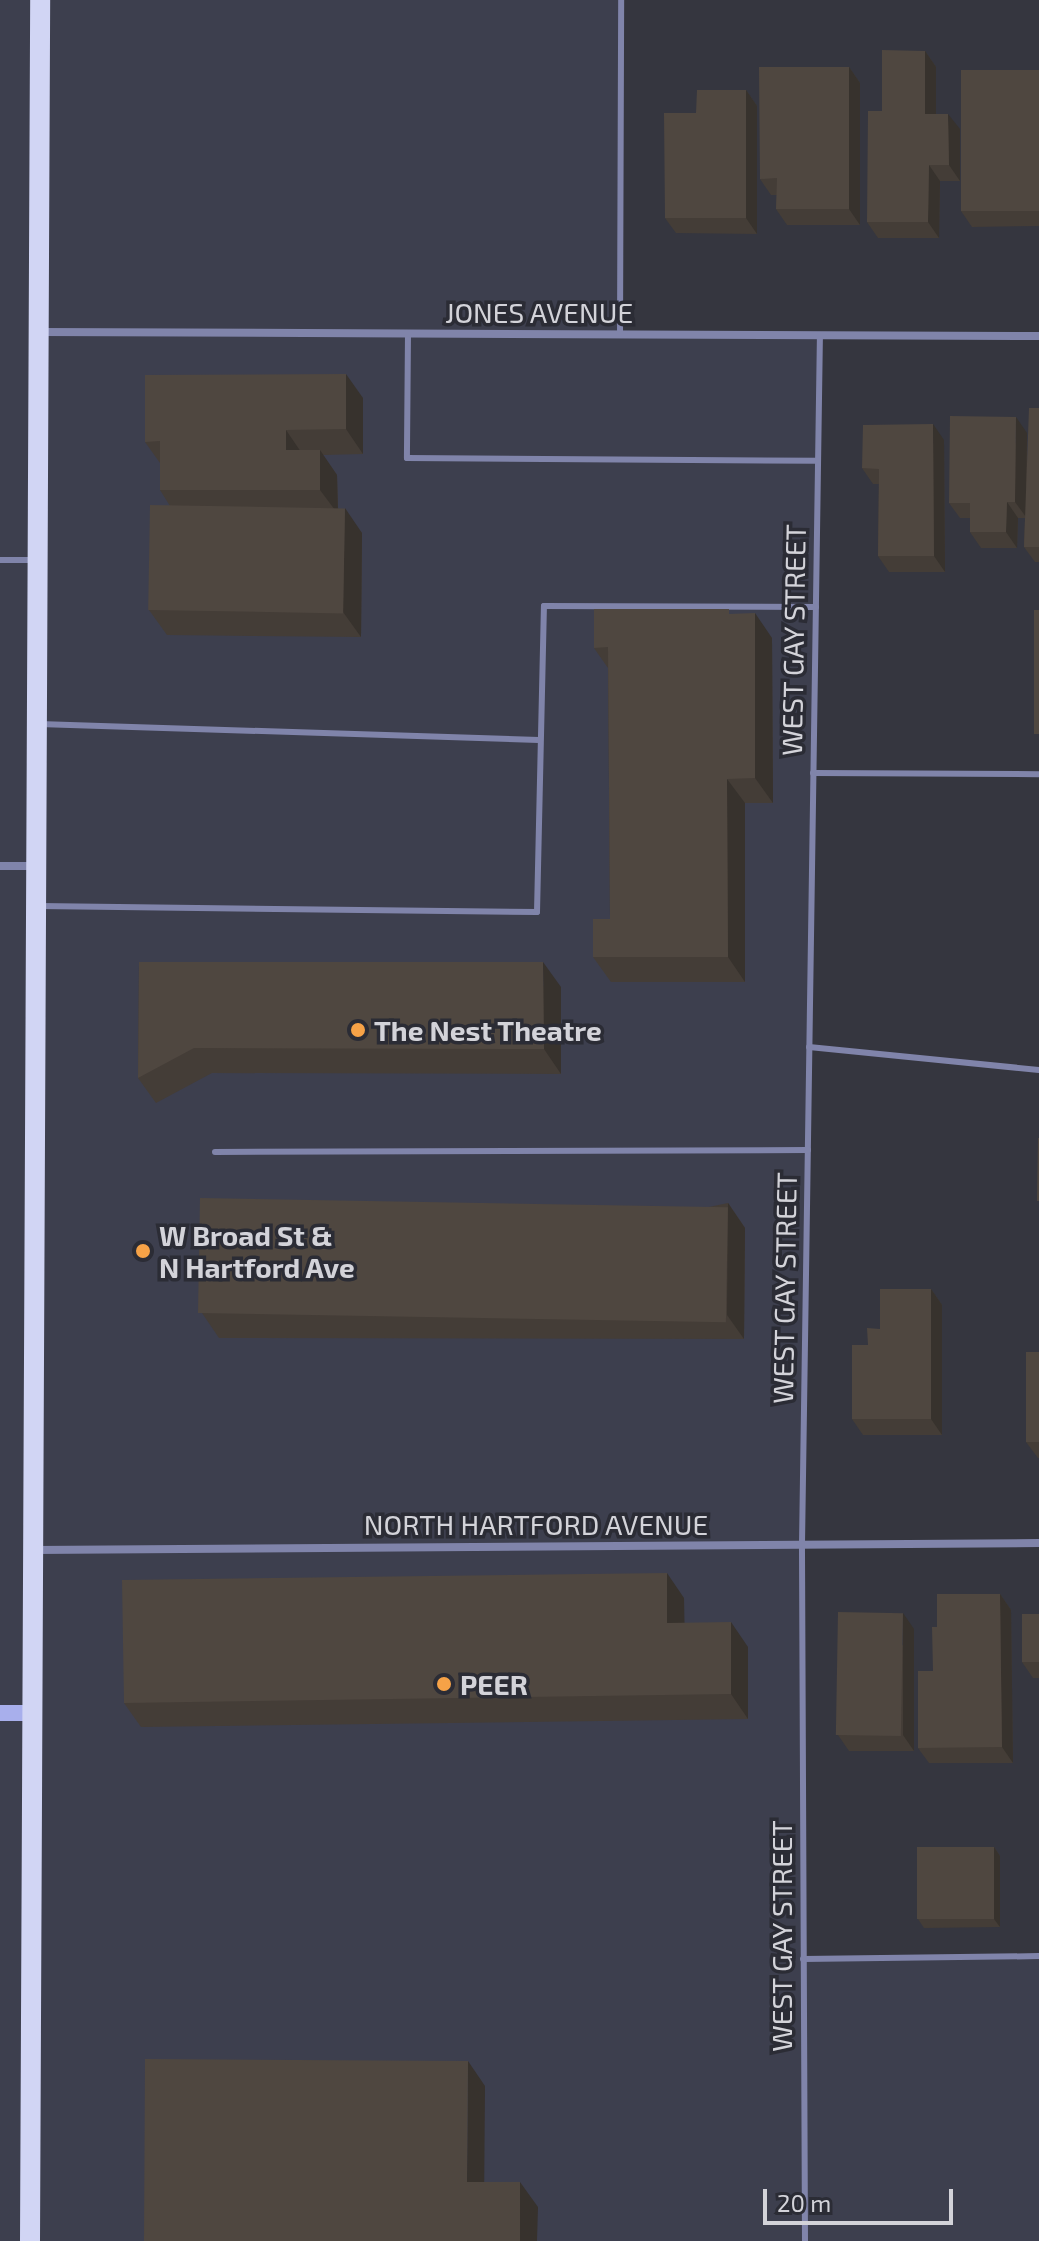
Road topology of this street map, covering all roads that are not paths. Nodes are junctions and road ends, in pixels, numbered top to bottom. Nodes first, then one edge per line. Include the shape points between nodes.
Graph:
1 (40, 0) edge
2 (621, 0) edge
3 (39, 332) junction
4 (408, 334) junction
5 (620, 335) junction
6 (820, 335) junction
7 (1039, 336) edge
8 (817, 461) junction
9 (0, 560) edge
10 (36, 560) junction
11 (816, 607) junction
12 (36, 724) junction
13 (539, 740) junction
14 (813, 773) junction
15 (1039, 774) edge
16 (0, 866) edge
17 (35, 866) junction
18 (35, 906) junction
19 (809, 1047) junction
20 (1039, 1070) edge
21 (808, 1150) junction
22 (215, 1152) dead end
23 (1039, 1543) edge
24 (802, 1544) junction
25 (34, 1550) junction
26 (0, 1713) edge
27 (33, 1713) junction
28 (1039, 1956) edge
29 (803, 1959) junction
30 (30, 2241) edge
31 (805, 2241) edge

1 - 3 main road
2 - 5 lane
3 - 4 street, JONES AVENUE
3 - 10 main road
4 - 5 street, JONES AVENUE
4 - 8 lane via 407,458
5 - 6 street, JONES AVENUE
6 - 7 street, JONES AVENUE
6 - 8 lane, WEST GAY STREET
8 - 11 lane, WEST GAY STREET
9 - 10 lane
10 - 12 main road
11 - 13 lane via 544,606
11 - 14 lane, WEST GAY STREET
12 - 13 lane
12 - 17 main road
13 - 18 lane via 537,912
14 - 15 lane
14 - 19 lane, WEST GAY STREET
16 - 17 street
17 - 18 main road
18 - 25 main road
19 - 20 lane
19 - 21 lane, WEST GAY STREET
21 - 22 lane
21 - 24 lane, WEST GAY STREET
23 - 24 street, NORTH HARTFORD AVENUE
24 - 25 street, NORTH HARTFORD AVENUE
24 - 29 lane, WEST GAY STREET
25 - 27 main road
26 - 27 street
27 - 30 main road
28 - 29 lane
29 - 31 lane, WEST GAY STREET

